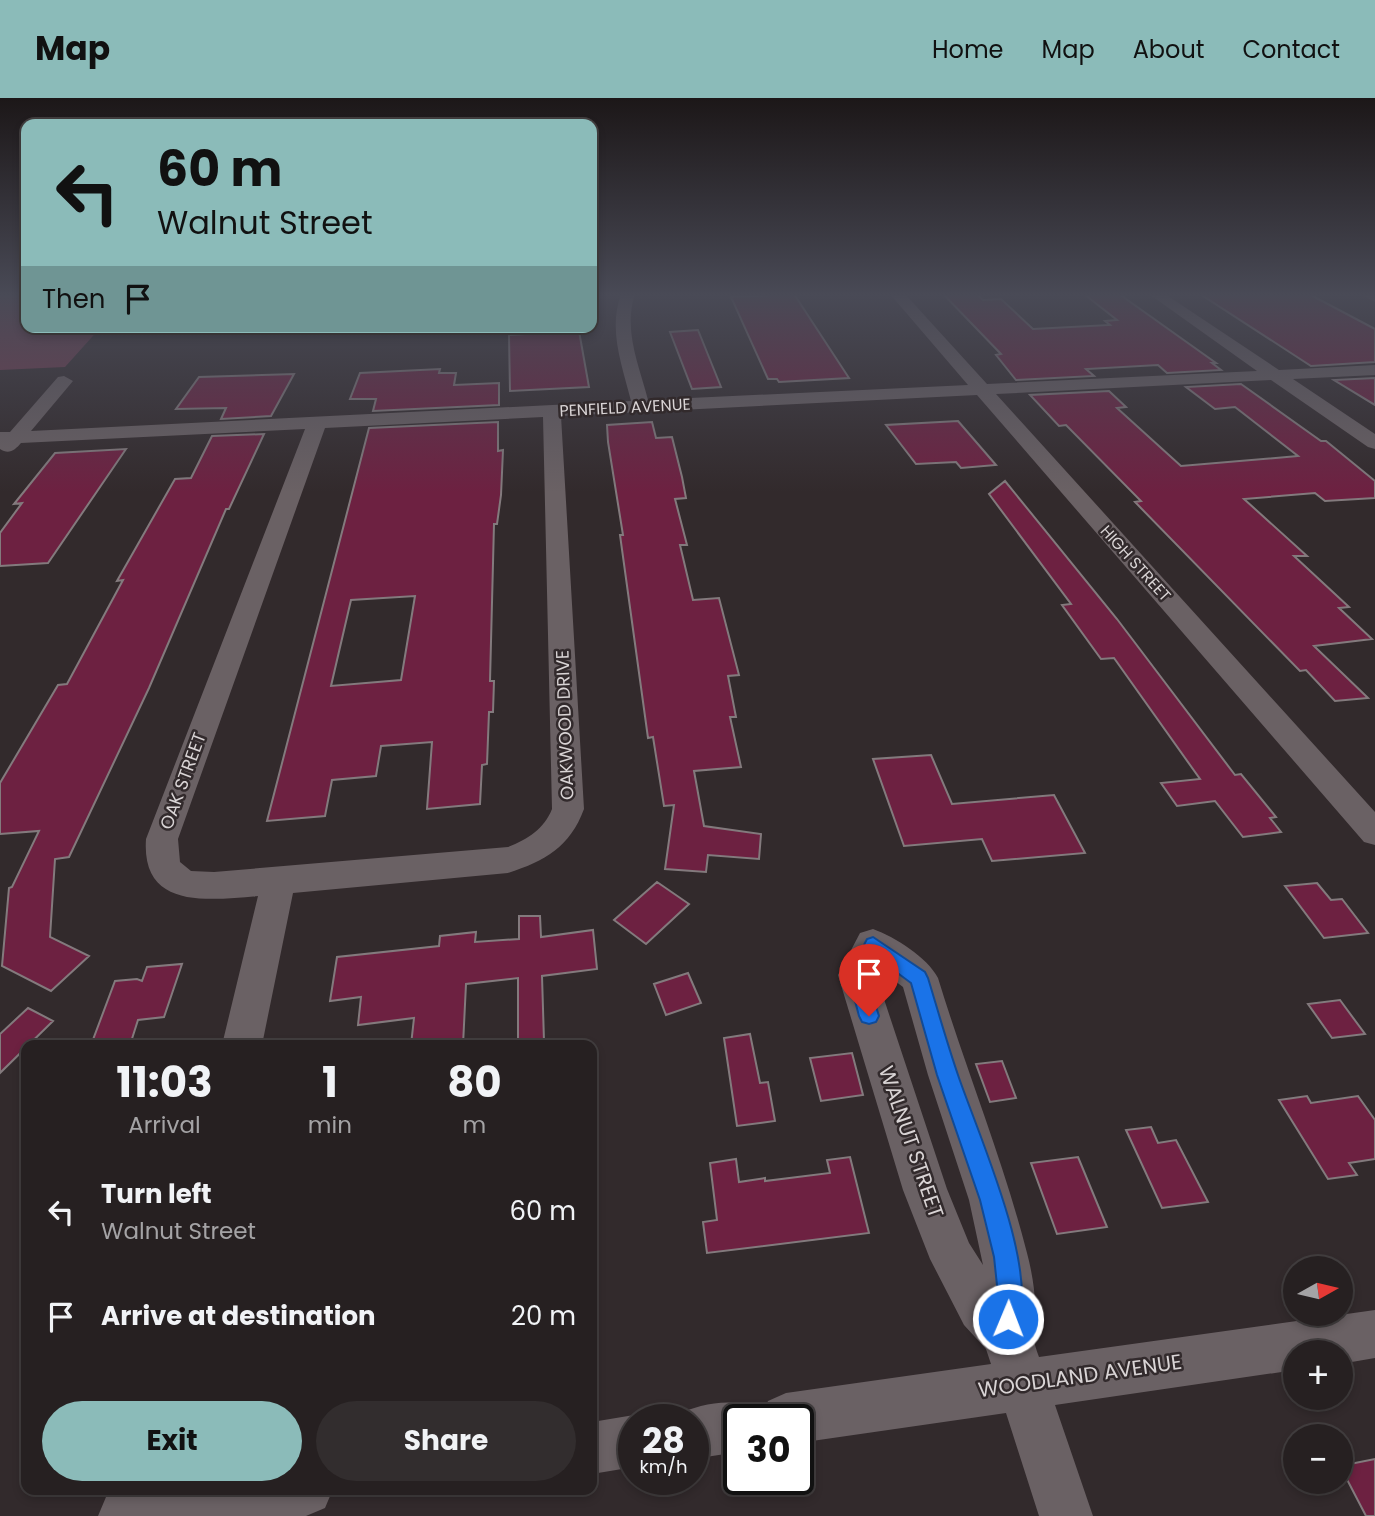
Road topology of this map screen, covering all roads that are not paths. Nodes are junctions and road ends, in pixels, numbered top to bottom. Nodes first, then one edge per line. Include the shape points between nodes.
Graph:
1 (630, 360) edge
2 (956, 360) edge
3 (1253, 360) edge
4 (1375, 370) edge
5 (1275, 375) junction
6 (64, 381) dead end
7 (982, 389) junction
8 (641, 407) junction
9 (552, 411) junction
10 (317, 423) junction
11 (8, 438) edge
12 (1375, 443) edge
13 (0, 455) edge
14 (1375, 833) edge
15 (279, 880) junction
16 (243, 1040) edge
17 (1006, 1334) junction
18 (1375, 1334) edge
19 (1022, 1385) junction
20 (814, 1415) edge
21 (618, 1444) edge
22 (597, 1447) edge
23 (254, 1495) edge
24 (134, 1509) edge
25 (1066, 1516) edge

1 - 8 street
2 - 7 street, HIGH STREET
3 - 5 street
4 - 5 street, PENFIELD AVENUE
5 - 7 street, PENFIELD AVENUE
5 - 12 street
6 - 11 street
7 - 8 street, PENFIELD AVENUE
7 - 14 street, HIGH STREET
8 - 9 street, PENFIELD AVENUE
9 - 10 street, PENFIELD AVENUE
9 - 15 street, OAKWOOD DRIVE via 568,809 563,826 531,853 508,860
10 - 11 street, PENFIELD AVENUE
10 - 15 street, OAK STREET via 162,839 160,856 166,872 181,882 202,886
11 - 13 street
15 - 16 street
17 - 17 street, WALNUT STREET via 1011,1304 1005,1257 919,978 873,944 857,975 925,1190 953,1259 981,1308
17 - 19 street, WALNUT STREET
18 - 19 street, WOODLAND AVENUE
19 - 20 street, WOODLAND AVENUE
19 - 25 street, WALNUT STREET
21 - 22 street
23 - 24 street

